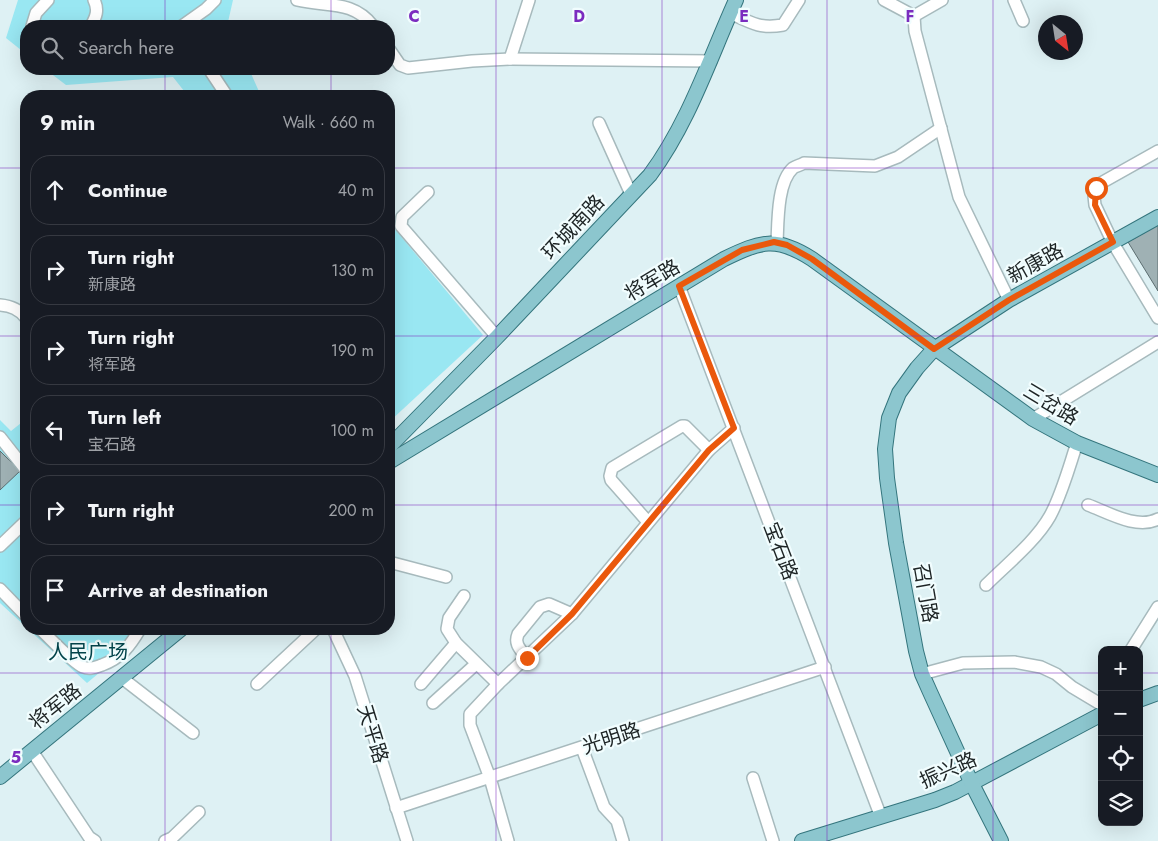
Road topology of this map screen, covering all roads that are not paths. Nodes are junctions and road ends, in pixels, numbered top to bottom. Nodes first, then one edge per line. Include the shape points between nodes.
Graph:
1 (48, 0) edge
2 (94, 0) edge
3 (215, 0) edge
4 (297, 0) edge
5 (529, 0) edge
6 (799, 0) edge
7 (884, 0) edge
8 (942, 0) edge
9 (1014, 0) edge
10 (733, 6) edge
11 (914, 16) junction
12 (34, 20) edge
13 (94, 20) edge
14 (191, 20) edge
15 (367, 20) edge
16 (1023, 21) dead end
17 (395, 58) edge
18 (510, 59) junction
19 (711, 61) junction
20 (213, 75) edge
21 (223, 90) edge
22 (599, 123) dead end
23 (941, 128) junction
24 (1158, 151) edge
25 (428, 192) dead end
26 (630, 194) junction
27 (1158, 217) edge
28 (1113, 242) junction
29 (777, 243) junction
30 (679, 286) junction
31 (1009, 300) junction
32 (0, 305) edge
33 (20, 311) edge
34 (1158, 318) edge
35 (497, 337) junction
36 (1158, 342) edge
37 (934, 349) junction
38 (428, 407) junction
39 (1033, 419) junction
40 (448, 426) junction
41 (734, 428) junction
42 (0, 437) edge
43 (395, 441) edge
44 (1076, 443) junction
45 (709, 450) junction
46 (395, 458) edge
47 (20, 462) edge
48 (1158, 475) edge
49 (1088, 505) dead end
50 (1158, 519) edge
51 (648, 522) junction
52 (20, 527) edge
53 (0, 546) edge
54 (395, 564) edge
55 (446, 577) dead end
56 (986, 585) dead end
57 (0, 589) edge
58 (464, 596) dead end
59 (1158, 607) edge
60 (20, 610) edge
61 (572, 614) junction
62 (46, 635) edge
63 (136, 635) edge
64 (174, 635) edge
65 (310, 635) edge
66 (336, 635) edge
67 (456, 643) junction
68 (1134, 646) edge
69 (124, 652) junction
70 (527, 658) junction
71 (476, 664) junction
72 (135, 666) junction
73 (825, 667) junction
74 (922, 674) junction
75 (122, 678) junction
76 (257, 684) dead end
77 (421, 684) dead end
78 (498, 684) junction
79 (1158, 693) edge
80 (1143, 699) edge
81 (432, 703) dead end
82 (1098, 708) edge
83 (1098, 713) edge
84 (193, 733) dead end
85 (582, 748) junction
86 (32, 751) junction
87 (0, 777) edge
88 (490, 778) junction
89 (753, 778) dead end
90 (972, 784) junction
91 (396, 808) junction
92 (199, 812) dead end
93 (882, 817) junction
94 (171, 840) edge
95 (94, 841) edge
96 (407, 841) edge
97 (508, 841) edge
98 (623, 841) edge
99 (773, 841) edge
100 (802, 841) edge
101 (1001, 841) edge

1 - 12 street
2 - 13 street via 97,6
3 - 14 street
4 - 15 street via 346,4
5 - 18 street
6 - 10 street via 783,24 768,28 756,24
7 - 11 street
8 - 11 street
9 - 16 street
10 - 19 main road, 环城南路
11 - 23 street via 915,31
17 - 18 street via 400,65 408,68
18 - 19 street
19 - 26 main road, 环城南路 via 667,153
20 - 21 street
22 - 26 street
23 - 29 street via 898,157 875,166 804,163 793,168 786,178 779,201
23 - 31 street via 959,197
24 - 28 street via 1111,176 1096,188 1095,205
25 - 35 street via 402,218 401,226
26 - 35 main road, 环城南路
27 - 28 main road, 新康路
28 - 31 main road, 新康路
28 - 34 street
29 - 30 main road, 将军路 via 742,250
29 - 37 main road via 812,259
30 - 40 main road, 将军路
30 - 41 street, 宝石路
31 - 37 main road, 新康路
32 - 33 street
35 - 38 main road, 环城南路
36 - 39 street
37 - 39 main road, 三岔路
37 - 74 main road, 召门路 via 899,393 889,418 885,449 896,543
38 - 40 main road via 435,421
38 - 43 main road, 环城南路
39 - 44 main road, 三岔路
40 - 46 main road, 将军路
41 - 45 street
41 - 73 street, 宝石路
42 - 47 street
44 - 48 main road, 三岔路
44 - 56 street via 1050,517
45 - 51 street
45 - 51 street via 682,426 612,468 611,480
49 - 50 street via 1132,521
51 - 61 street
52 - 53 street
54 - 55 street
57 - 60 street
58 - 67 street via 450,618 447,630
59 - 68 street
61 - 70 street
61 - 70 street via 549,604 540,607 516,639 516,644
62 - 69 street via 83,667 93,668 111,662
63 - 69 street
64 - 72 main road, 将军路
65 - 76 street
66 - 91 street, 天平路 via 355,676
67 - 71 street
67 - 77 street
69 - 72 street
70 - 78 street
71 - 78 street
71 - 81 street
72 - 75 main road, 将军路
73 - 85 street, 光明路
73 - 93 street, 宝石路
74 - 82 street via 963,663 1014,662 1041,667 1056,674
74 - 90 main road, 召门路
75 - 84 street
75 - 86 main road, 将军路
78 - 88 street via 470,714 470,725
79 - 80 main road
83 - 90 main road, 振兴路
85 - 88 street, 光明路
85 - 98 street via 604,807 617,822
86 - 87 main road, 将军路
86 - 95 street
88 - 91 street, 光明路
88 - 97 street
89 - 99 street
90 - 93 main road, 振兴路
90 - 101 main road, 召门路
91 - 96 street, 天平路
92 - 94 street
93 - 100 main road, 振兴路

